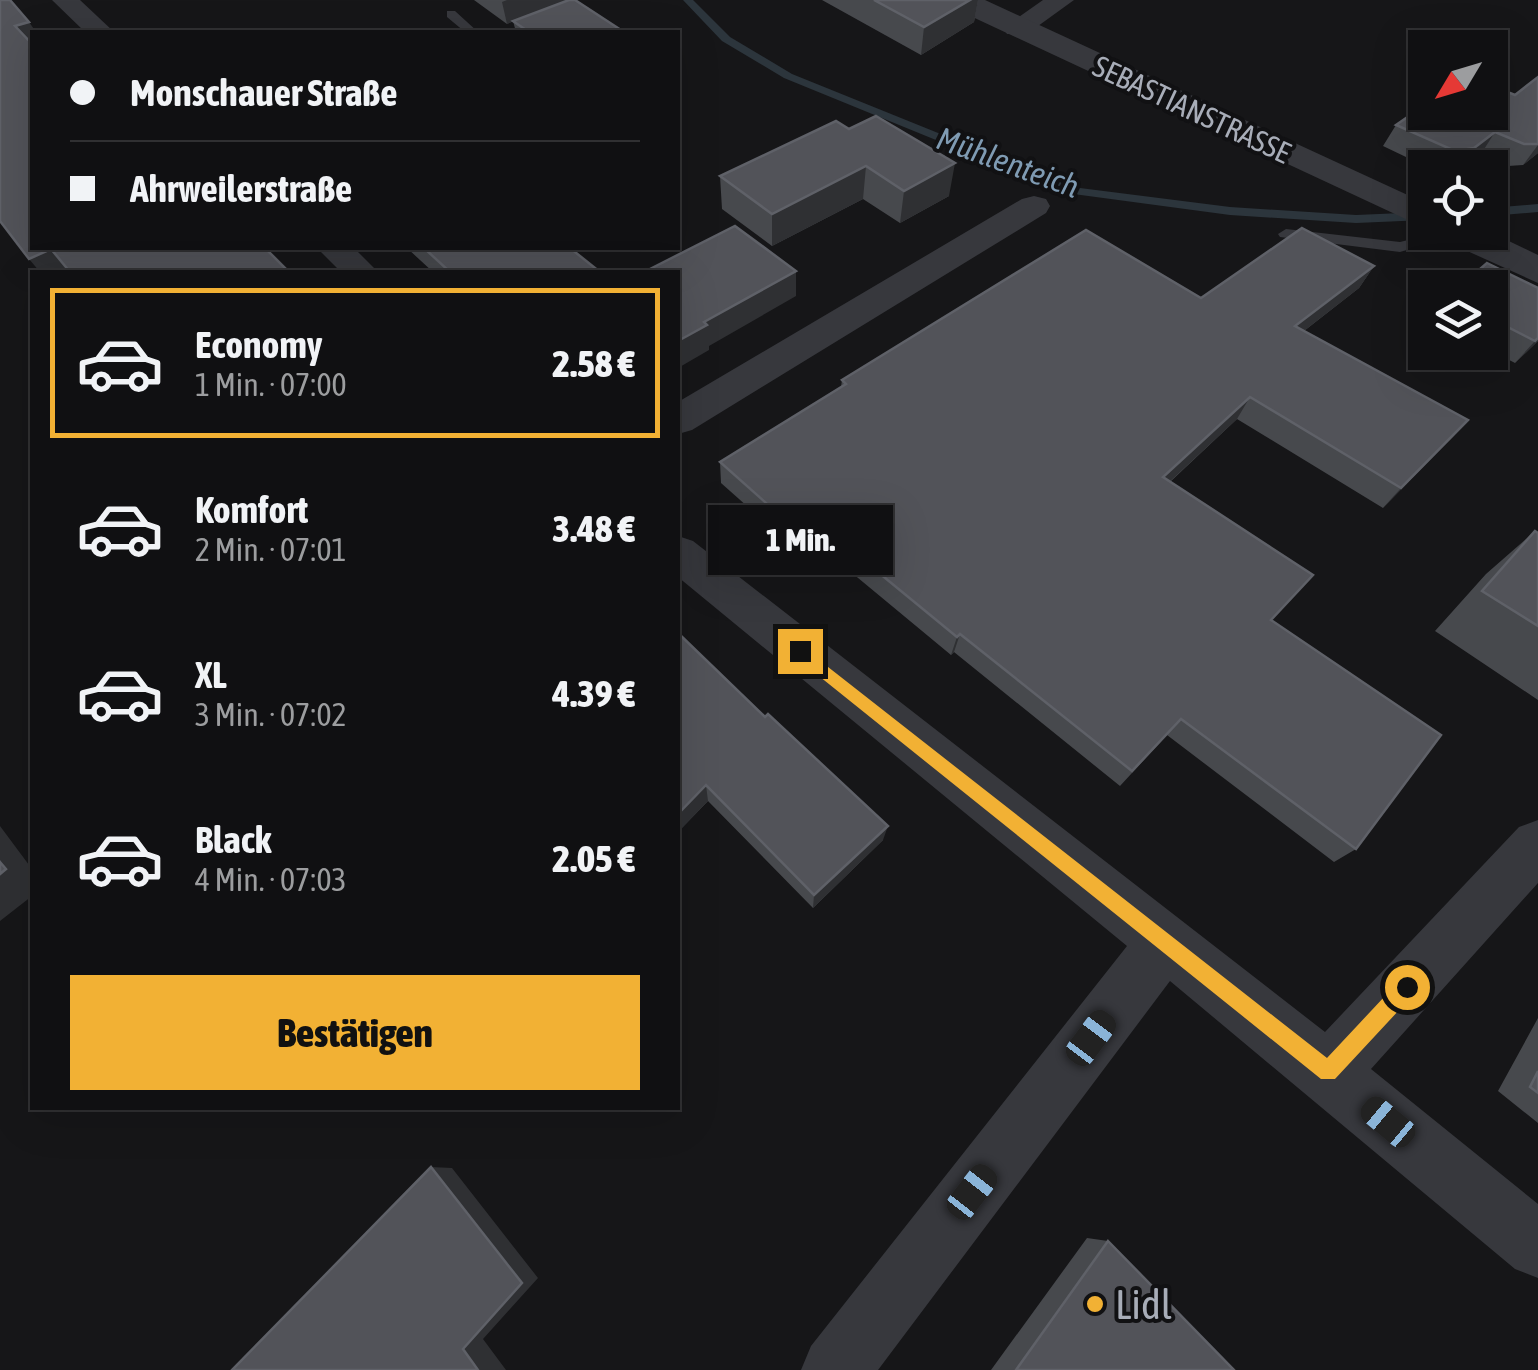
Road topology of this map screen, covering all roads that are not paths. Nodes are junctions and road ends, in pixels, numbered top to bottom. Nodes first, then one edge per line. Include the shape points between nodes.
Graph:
1 (65, 0) edge
2 (960, 0) edge
3 (1061, 0) edge
4 (451, 14) dead end
5 (1017, 28) junction
6 (98, 30) edge
7 (470, 30) edge
8 (1034, 206) dead end
9 (1408, 210) edge
10 (1286, 234) edge
11 (1408, 245) edge
12 (336, 250) edge
13 (1495, 250) edge
14 (359, 270) edge
15 (1538, 270) edge
16 (680, 419) edge
17 (680, 555) edge
18 (1538, 845) edge
19 (1164, 944) junction
20 (1328, 1072) junction
21 (1538, 1246) edge
22 (834, 1370) edge

1 - 6 street
2 - 5 street, SEBASTIANSTRASSE
3 - 5 street
4 - 7 lane
5 - 9 street, SEBASTIANSTRASSE
8 - 16 street
10 - 11 lane
12 - 14 street
13 - 15 street
17 - 19 street
18 - 20 street
19 - 20 street
19 - 22 street
20 - 21 street

